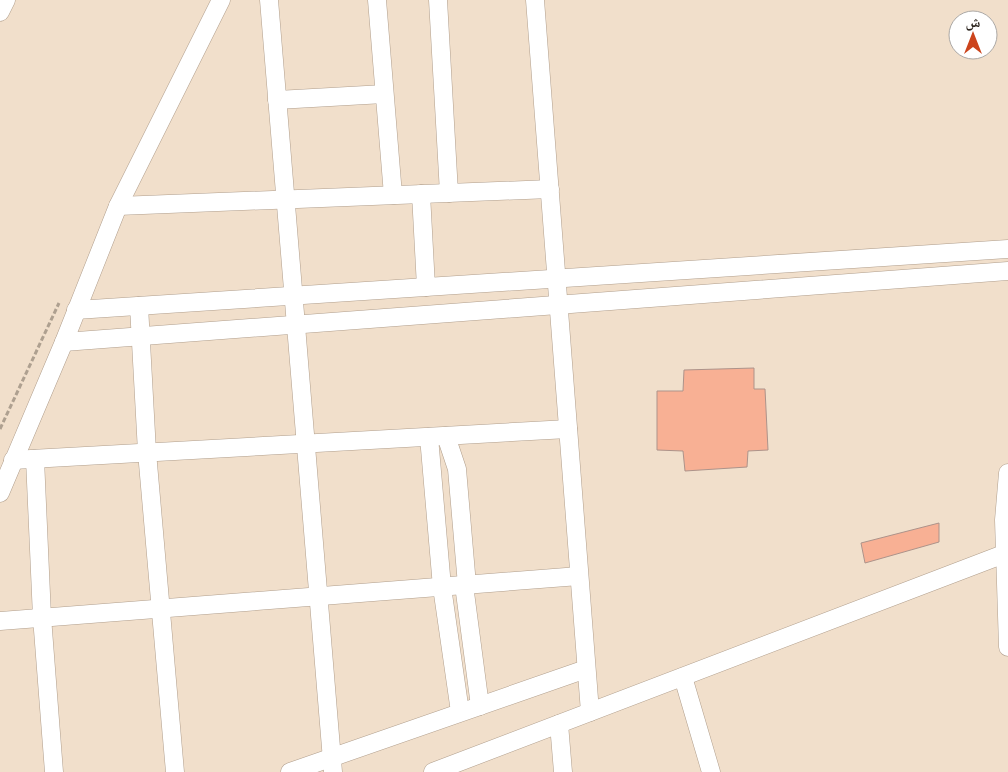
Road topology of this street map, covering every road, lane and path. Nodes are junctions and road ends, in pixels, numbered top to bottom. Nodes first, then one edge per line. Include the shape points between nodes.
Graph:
1 (6, 0) edge
2 (221, 0) edge
3 (269, 0) edge
4 (377, 0) edge
5 (438, 0) edge
6 (535, 0) edge
7 (0, 12) edge
8 (384, 94) junction
9 (277, 100) junction
10 (550, 189) junction
11 (449, 193) junction
12 (421, 194) junction
13 (393, 195) junction
14 (285, 199) junction
15 (118, 206) junction
16 (1008, 249) edge
17 (1008, 271) edge
18 (557, 279) junction
19 (426, 287) junction
20 (293, 296) junction
21 (558, 305) junction
22 (139, 306) junction
23 (76, 310) junction
24 (296, 325) junction
25 (140, 336) junction
26 (64, 342) junction
27 (568, 429) junction
28 (437, 436) junction
29 (306, 444) junction
30 (147, 452) junction
31 (35, 459) junction
32 (12, 460) junction
33 (1008, 473) edge
34 (0, 493) edge
35 (1004, 554) junction
36 (579, 576) junction
37 (466, 585) junction
38 (442, 587) junction
39 (319, 596) junction
40 (161, 608) junction
41 (42, 617) junction
42 (0, 621) edge
43 (1008, 647) edge
44 (586, 668) junction
45 (683, 676) junction
46 (480, 706) junction
47 (460, 712) junction
48 (590, 712) junction
49 (559, 724) junction
50 (332, 764) edge
51 (54, 772) edge
52 (175, 772) edge
53 (290, 772) edge
54 (433, 772) edge
55 (563, 772) edge
56 (710, 772) edge

1 - 7 street
2 - 15 street
3 - 9 street
4 - 8 street
5 - 11 street
6 - 10 street
8 - 9 street
8 - 13 street
9 - 14 street
10 - 11 street
10 - 18 street
11 - 12 street
12 - 13 street
12 - 19 street
13 - 14 street
14 - 15 street
14 - 20 street
15 - 23 street
16 - 18 street
17 - 21 street
18 - 19 street
18 - 21 street
19 - 20 street
20 - 22 street
20 - 24 street
21 - 24 street
21 - 27 street
22 - 23 street
22 - 25 street
23 - 26 street
24 - 25 street
24 - 29 street
25 - 26 street
25 - 30 street
26 - 32 street
27 - 28 street
27 - 36 street
28 - 29 street
28 - 37 street via 457,468
28 - 38 street
29 - 30 street
29 - 39 street
30 - 31 street
30 - 40 street
31 - 32 street
31 - 41 street
32 - 34 street
33 - 35 street
35 - 43 street
35 - 45 street
36 - 37 street
36 - 44 street
37 - 38 street
37 - 46 street
38 - 39 street
38 - 47 street
39 - 40 street
39 - 50 street
40 - 41 street
40 - 52 street
41 - 42 street
41 - 51 street
44 - 46 street
44 - 48 street
45 - 48 street
45 - 56 street
46 - 47 street
47 - 50 street
48 - 49 street
49 - 54 street
49 - 55 street
50 - 53 street

